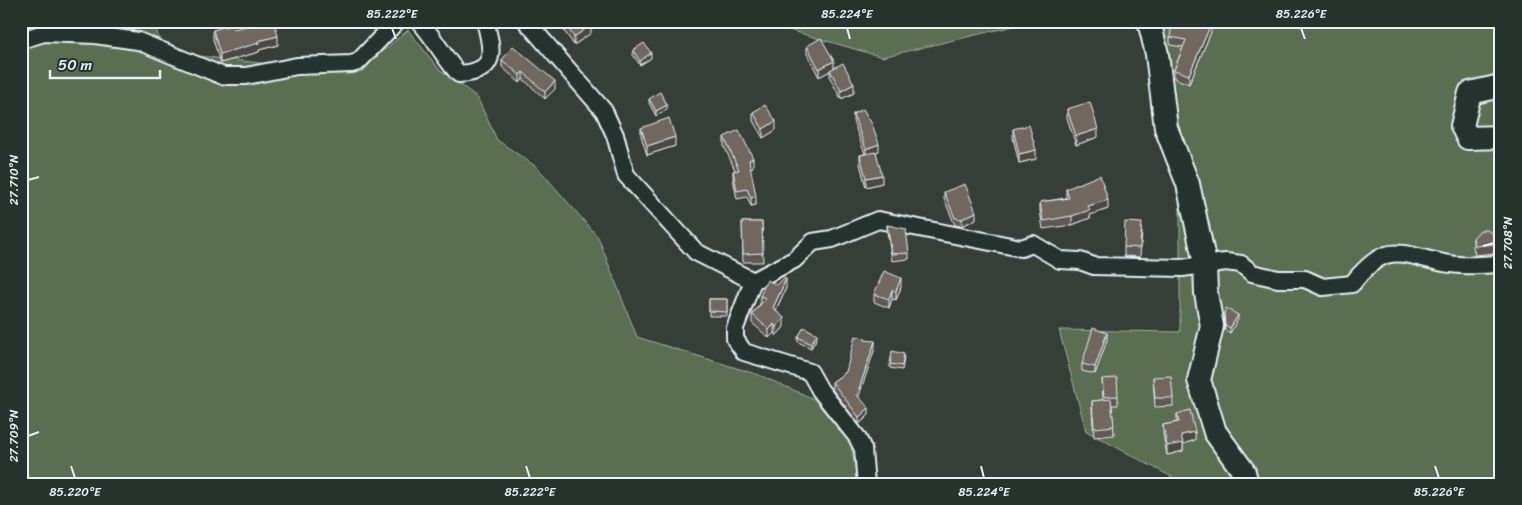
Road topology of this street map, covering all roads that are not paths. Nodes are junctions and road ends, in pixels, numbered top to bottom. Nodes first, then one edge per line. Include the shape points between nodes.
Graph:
1 (397, 21) edge
2 (419, 21) edge
3 (485, 21) edge
4 (526, 21) edge
5 (1149, 21) edge
6 (21, 40) edge
7 (1501, 86) edge
8 (1501, 137) edge
9 (1205, 264) junction
10 (1501, 264) edge
11 (753, 281) junction
12 (866, 484) edge
13 (1248, 484) edge

1 - 6 street via 358,62 297,66 246,76 223,76 138,41 44,33
2 - 3 street via 459,74 471,73 487,63 492,49
4 - 11 street via 604,110 626,175 696,252
5 - 9 street via 1158,54 1166,128 1188,184
7 - 8 street via 1470,93 1462,126 1468,138
9 - 10 street via 1241,264 1252,273 1278,279 1305,279 1323,288 1352,284 1380,256 1404,252 1452,265
9 - 11 street via 1182,268 1094,266 1060,260 1033,244 1021,248 878,220 832,239 813,242 794,260
9 - 13 street via 1212,326 1198,380 1215,432 1244,472
11 - 12 street via 735,328 735,339 744,352 810,372 863,449

